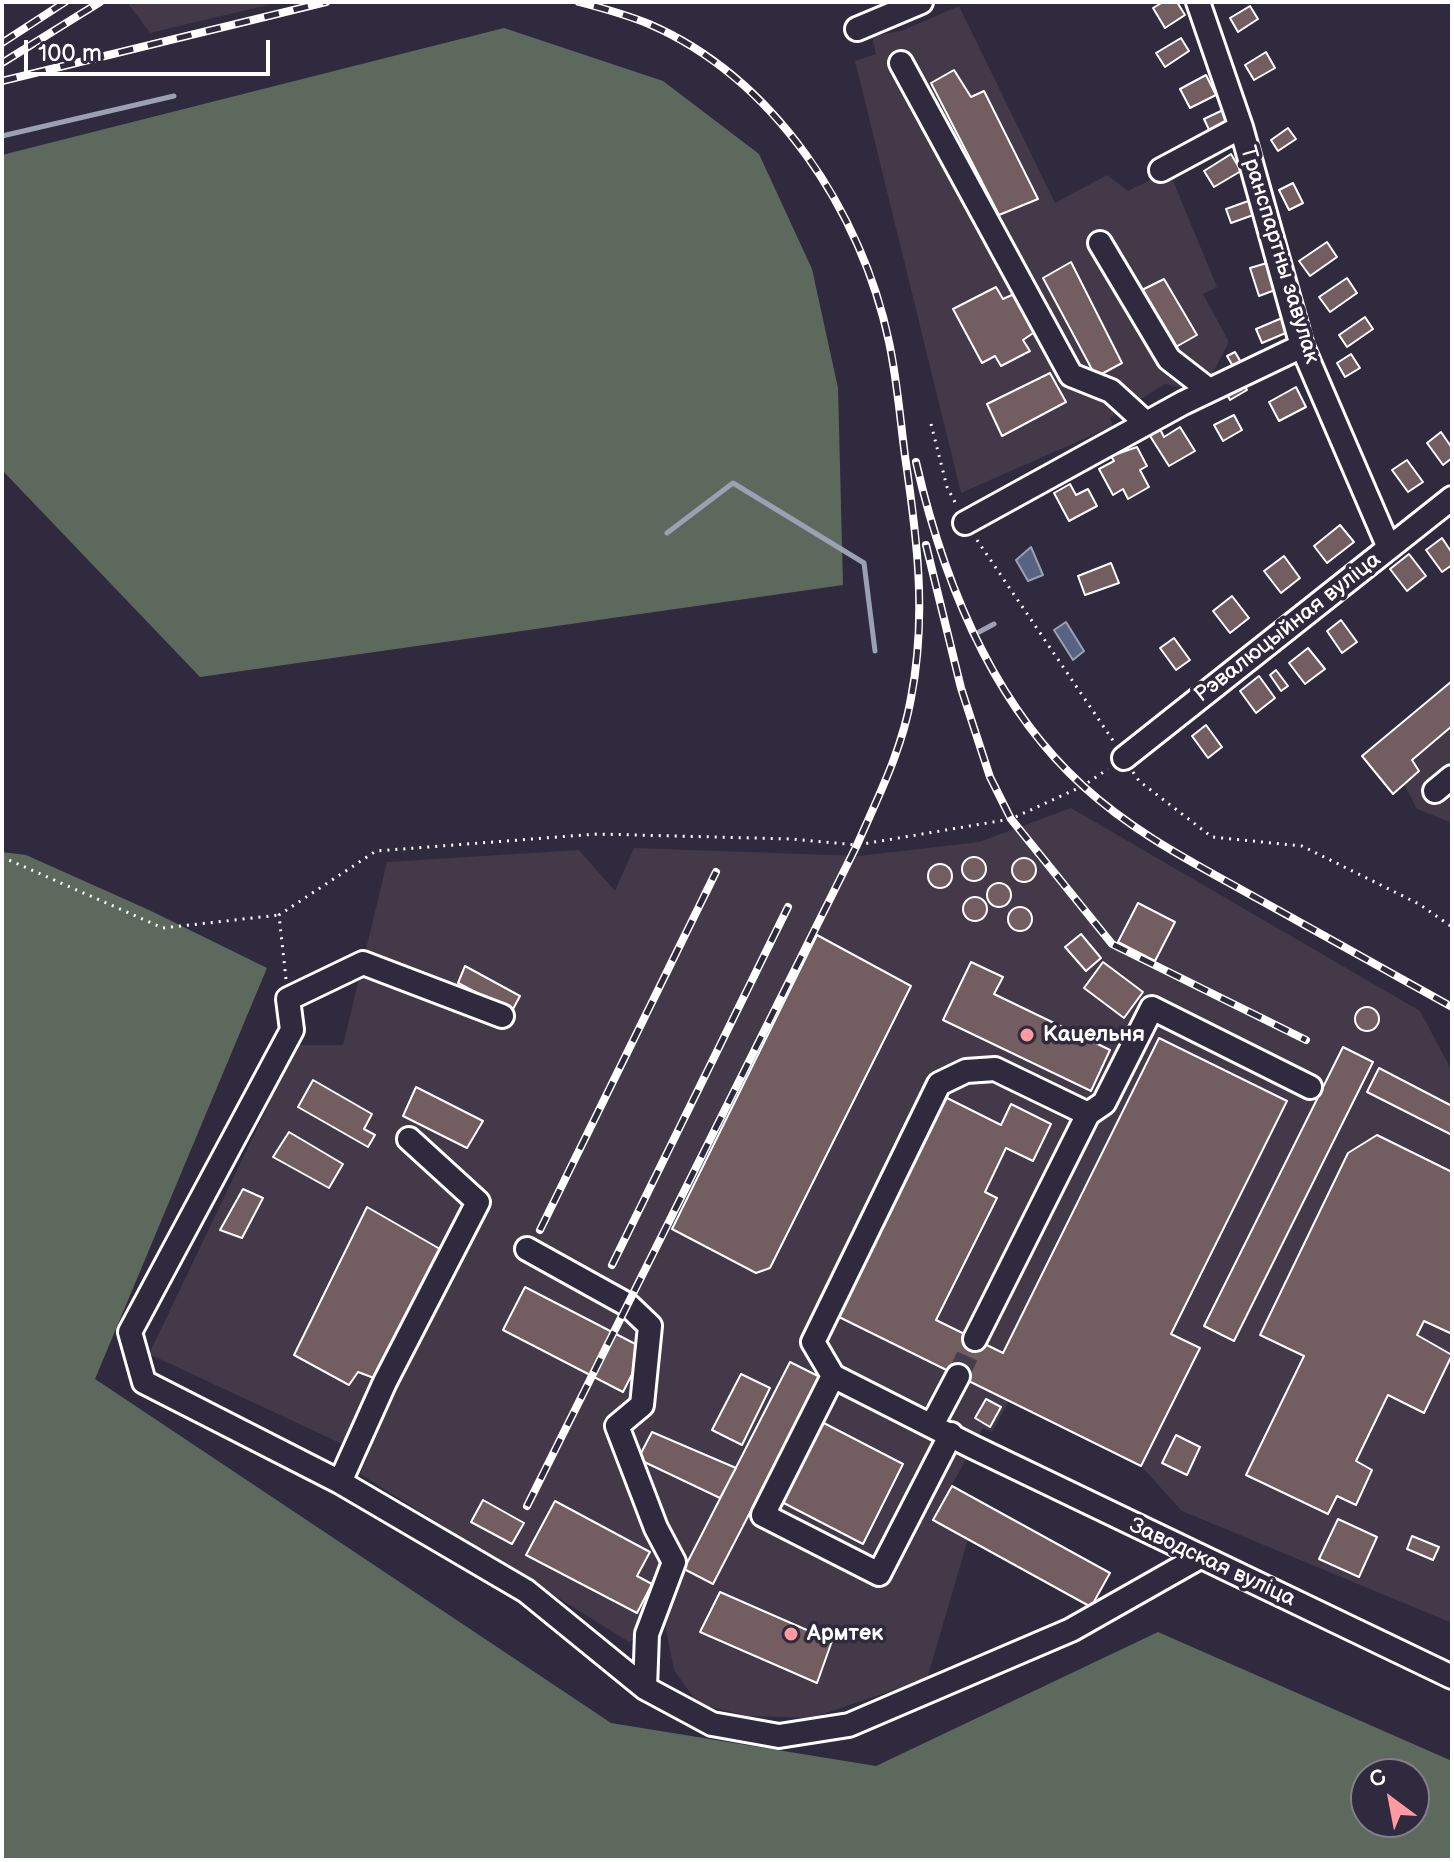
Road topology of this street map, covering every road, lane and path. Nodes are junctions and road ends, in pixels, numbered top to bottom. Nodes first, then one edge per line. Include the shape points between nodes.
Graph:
1 (921, 2) edge
2 (1198, 2) edge
3 (857, 29) dead end
4 (901, 63) dead end
5 (1241, 127) junction
6 (1161, 170) dead end
7 (1100, 243) dead end
8 (1302, 346) junction
9 (1209, 390) junction
10 (1146, 423) junction
11 (931, 424) dead end
12 (1452, 498) edge
13 (965, 523) junction
14 (1389, 548) junction
15 (1124, 758) junction
16 (2, 857) edge
17 (279, 915) junction
18 (1452, 927) edge
19 (288, 999) junction
20 (502, 1016) dead end
21 (1310, 1087) dead end
22 (1088, 1114) junction
23 (409, 1139) dead end
24 (527, 1249) dead end
25 (975, 1339) tunnel mouth
26 (833, 1376) junction
27 (958, 1376) tunnel mouth
28 (941, 1429) junction
29 (340, 1482) junction
30 (1198, 1558) junction
31 (1452, 1677) edge
32 (645, 1688) junction

1 - 3 street
2 - 5 street, Транспартны завулак
4 - 10 street via 1071,375 1111,391
5 - 6 street
5 - 8 street, Транспартны завулак
7 - 9 street via 1169,359
8 - 9 street
8 - 14 street, Транспартны завулак
9 - 10 street
10 - 13 street
11 - 13 path via 947,487
12 - 14 street, Рэвалюцыйная вуліца
13 - 15 path
14 - 15 street, Рэвалюцыйная вуліца
15 - 17 path via 1083,786 1011,819 857,845 597,834 376,851
15 - 18 path via 1139,781 1212,837 1302,846 1419,904
16 - 17 path via 163,928
17 - 19 path
19 - 20 street via 363,963
19 - 29 street via 292,1030 130,1332 144,1382
21 - 22 street via 1152,1008 1104,1103
22 - 25 street
22 - 26 street via 995,1069 966,1071 939,1084 813,1342
23 - 29 street via 478,1202
24 - 32 street via 628,1305 650,1326 642,1405 617,1426 674,1562 647,1634
26 - 28 street, Заводская вуліца
26 - 28 street via 763,1515 879,1574
27 - 28 street
28 - 30 street, Заводская вуліца
29 - 32 street via 526,1591
30 - 31 street, Заводская вуліца
30 - 32 street via 1071,1630 849,1725 779,1736 725,1727

